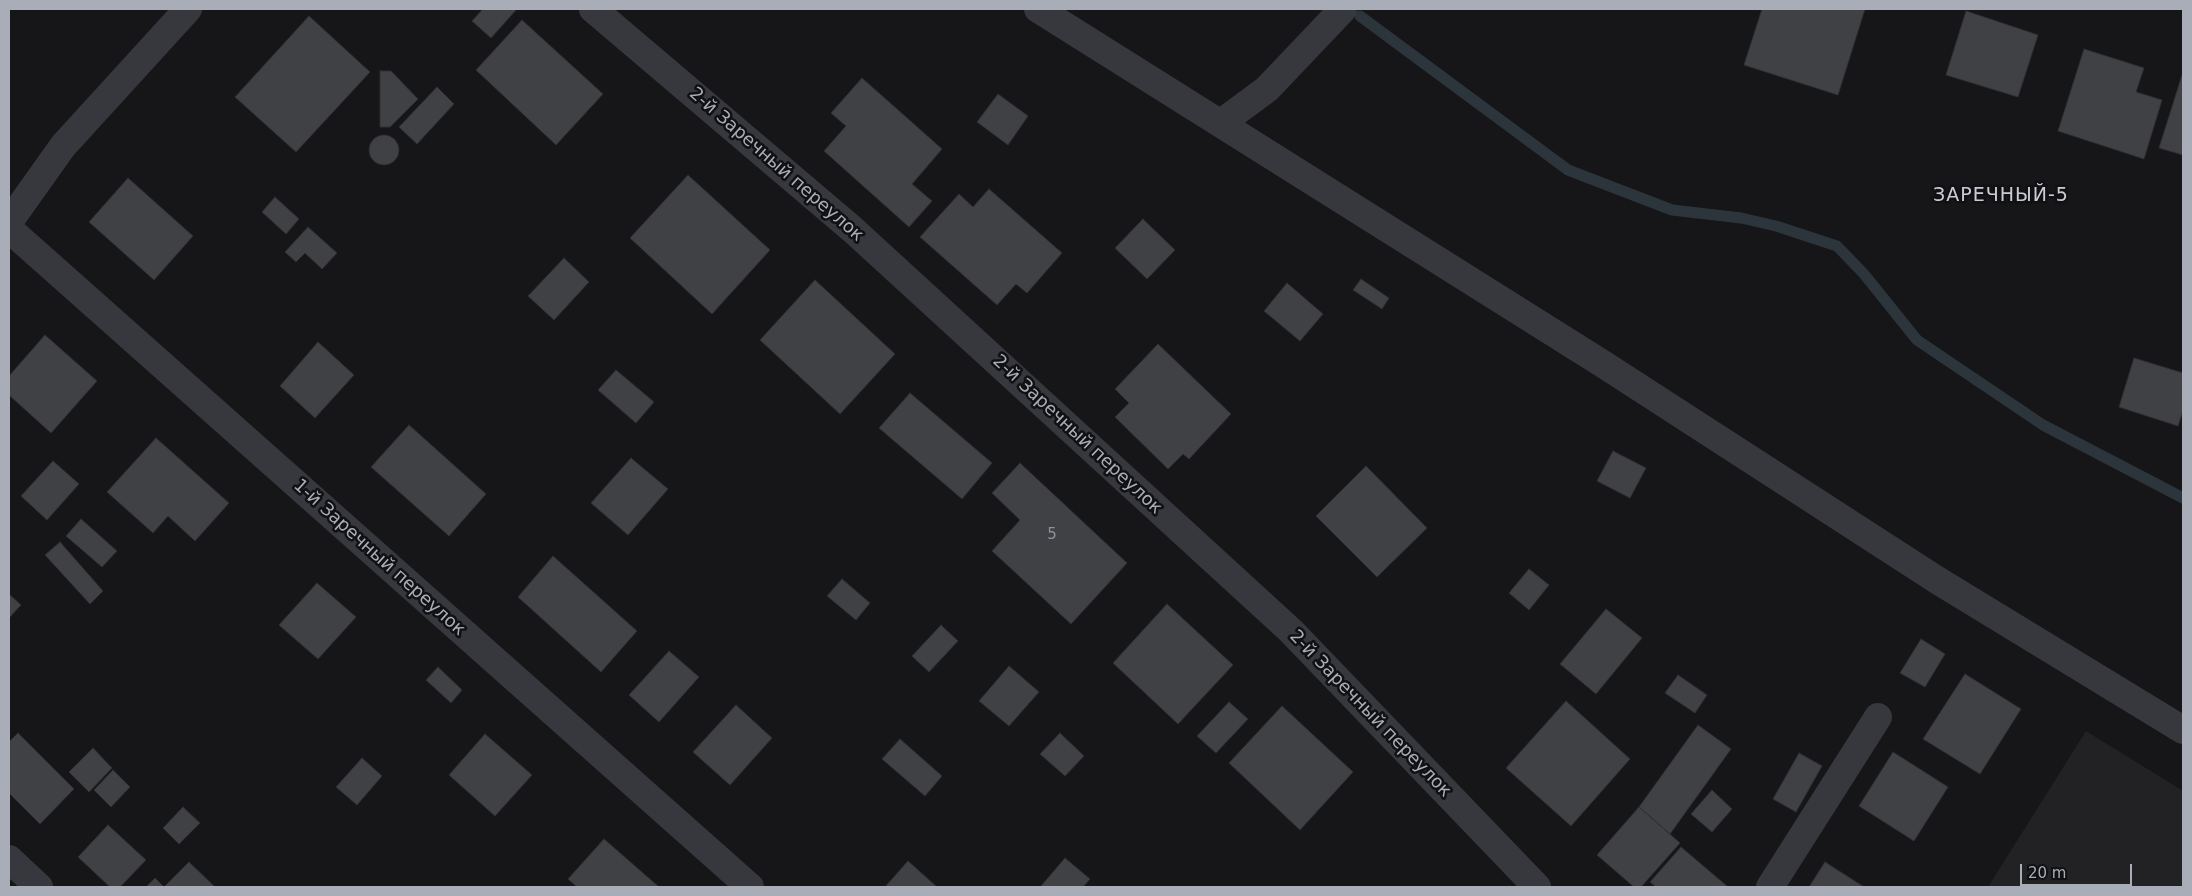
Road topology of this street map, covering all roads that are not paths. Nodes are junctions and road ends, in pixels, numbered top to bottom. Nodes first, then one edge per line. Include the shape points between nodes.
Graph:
1 (188, 9) edge
2 (593, 9) edge
3 (1038, 9) edge
4 (1343, 9) edge
5 (1221, 123) junction
6 (9, 222) edge
7 (9, 229) edge
8 (1878, 716) dead end
9 (2183, 730) edge
10 (9, 859) edge
11 (39, 887) edge
12 (750, 887) edge
13 (1537, 887) edge
14 (1770, 887) edge

1 - 6 street via 63,146
2 - 13 street, 2-й Заречный переулок via 852,229 1291,631
3 - 5 street
4 - 5 street via 1267,89
5 - 9 street via 1603,364 1936,580
7 - 12 street, 1-й Заречный переулок
8 - 14 street
10 - 11 street

